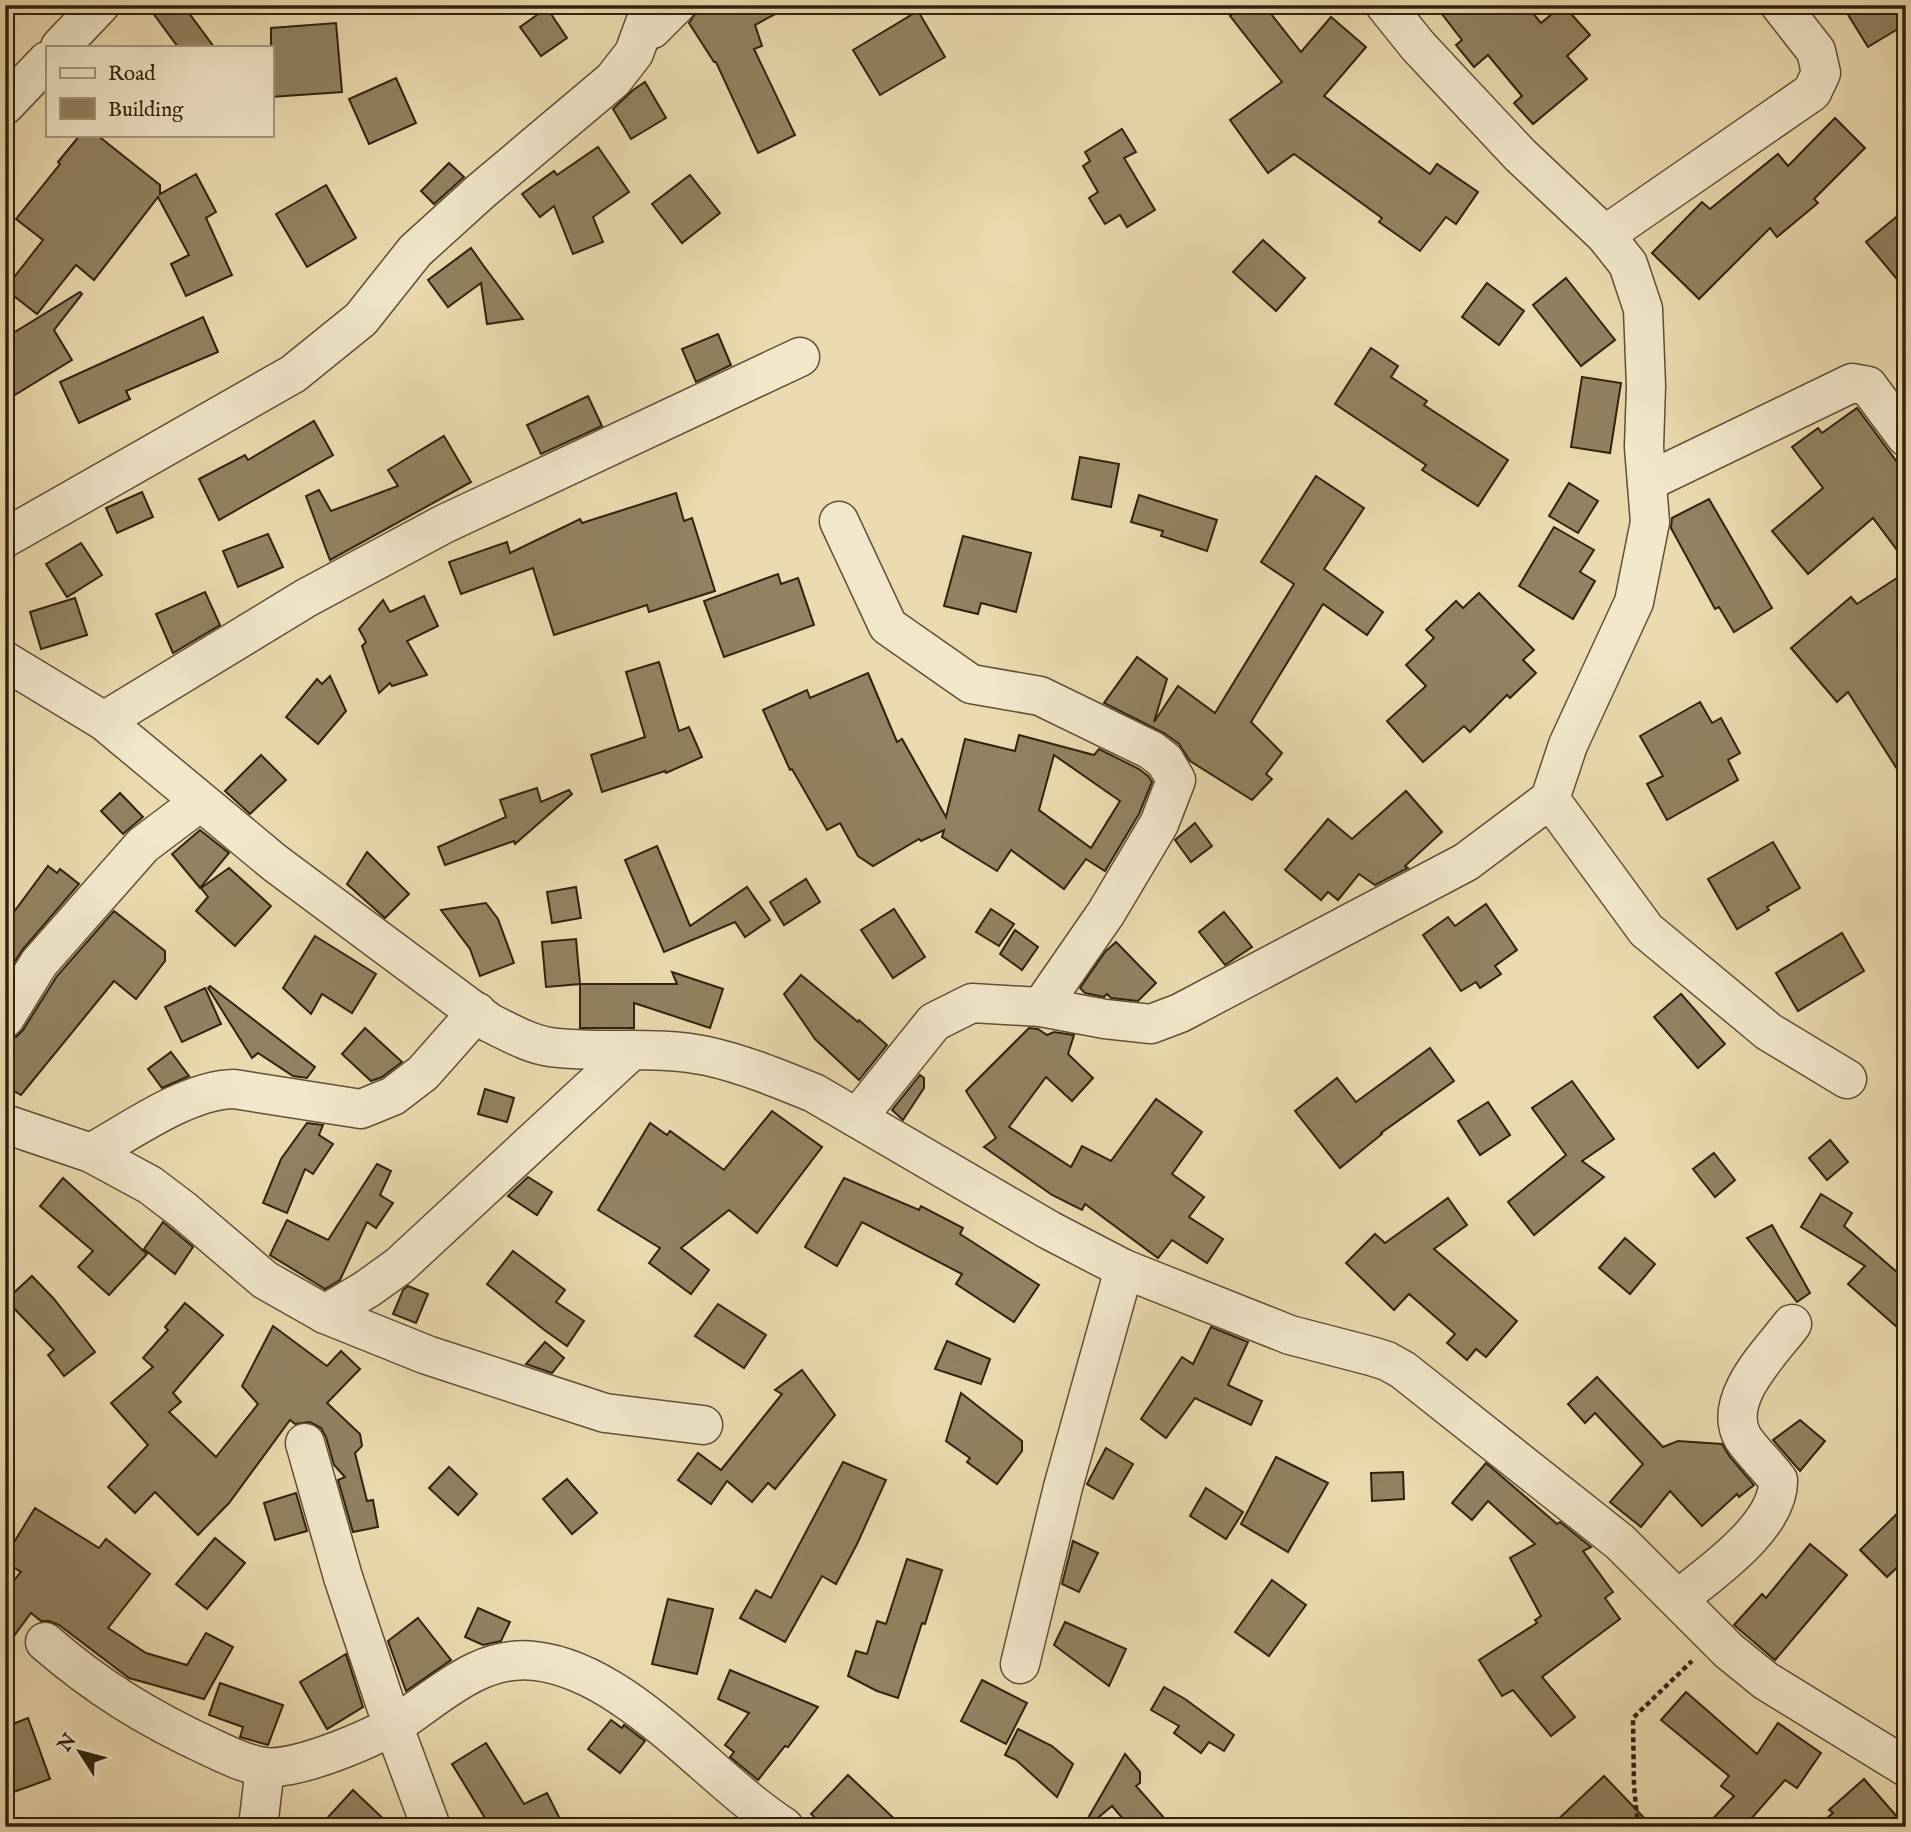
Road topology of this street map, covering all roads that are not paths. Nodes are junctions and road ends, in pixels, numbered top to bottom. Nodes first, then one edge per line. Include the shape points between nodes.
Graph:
1 (100, 5) edge
2 (1385, 5) edge
3 (1780, 5) edge
4 (657, 13) edge
5 (62, 46) edge
6 (46, 62) edge
7 (5, 105) edge
8 (1605, 235) junction
9 (800, 357) dead end
10 (1906, 437) edge
11 (1647, 482) junction
12 (839, 521) dead end
13 (5, 538) edge
14 (5, 661) edge
15 (104, 721) junction
16 (1550, 799) junction
17 (200, 802) junction
18 (1041, 1007) junction
19 (477, 1012) junction
20 (5, 1018) edge
21 (632, 1050) junction
22 (1847, 1079) dead end
23 (857, 1118) junction
24 (5, 1124) edge
25 (91, 1153) junction
26 (1124, 1269) junction
27 (326, 1314) junction
28 (1792, 1324) dead end
29 (703, 1425) dead end
30 (305, 1443) dead end
31 (1678, 1599) junction
32 (45, 1642) dead end
33 (1020, 1664) dead end
34 (395, 1726) junction
35 (265, 1767) junction
36 (1906, 1767) edge
37 (258, 1827) edge
38 (431, 1827) edge
39 (784, 1827) edge

1 - 5 street
2 - 8 street via 1520,155
3 - 8 street via 1816,51 1821,73 1812,92
4 - 13 street via 645,23 634,53 613,80 415,251 361,319 324,350 293,374
6 - 7 street
8 - 11 street via 1629,264 1643,309
9 - 15 street via 444,524 306,598
10 - 11 street via 1868,386 1852,383
11 - 16 street via 1650,522 1634,602 1568,745
12 - 18 street via 888,626 971,684 1040,696 1151,750 1165,761 1176,780 1159,824 1106,913
14 - 15 street
15 - 17 street
16 - 18 street via 1466,862 1180,1013 1151,1024
16 - 22 street via 1646,930 1769,1032
17 - 19 street
17 - 20 street via 143,845 39,962
18 - 23 street via 972,1003 934,1022
19 - 21 street via 490,1023 548,1047
19 - 25 street via 423,1073 379,1103 361,1109 220,1089 183,1102
21 - 23 street via 706,1056 814,1093
21 - 27 street via 400,1266
23 - 26 street
24 - 25 street
25 - 27 street via 150,1185 265,1280
26 - 31 street via 1290,1335 1371,1356 1403,1370 1620,1542
26 - 33 street
27 - 29 street via 427,1355 605,1413
28 - 31 street via 1749,1382 1738,1406 1738,1428 1744,1440 1778,1480 1775,1500 1742,1545
30 - 34 street via 343,1577
31 - 36 street via 1766,1681
32 - 35 street via 72,1666 160,1724
34 - 35 street via 303,1762
34 - 38 street
34 - 39 street via 466,1675 489,1665 536,1661 562,1667 624,1698
35 - 37 street

